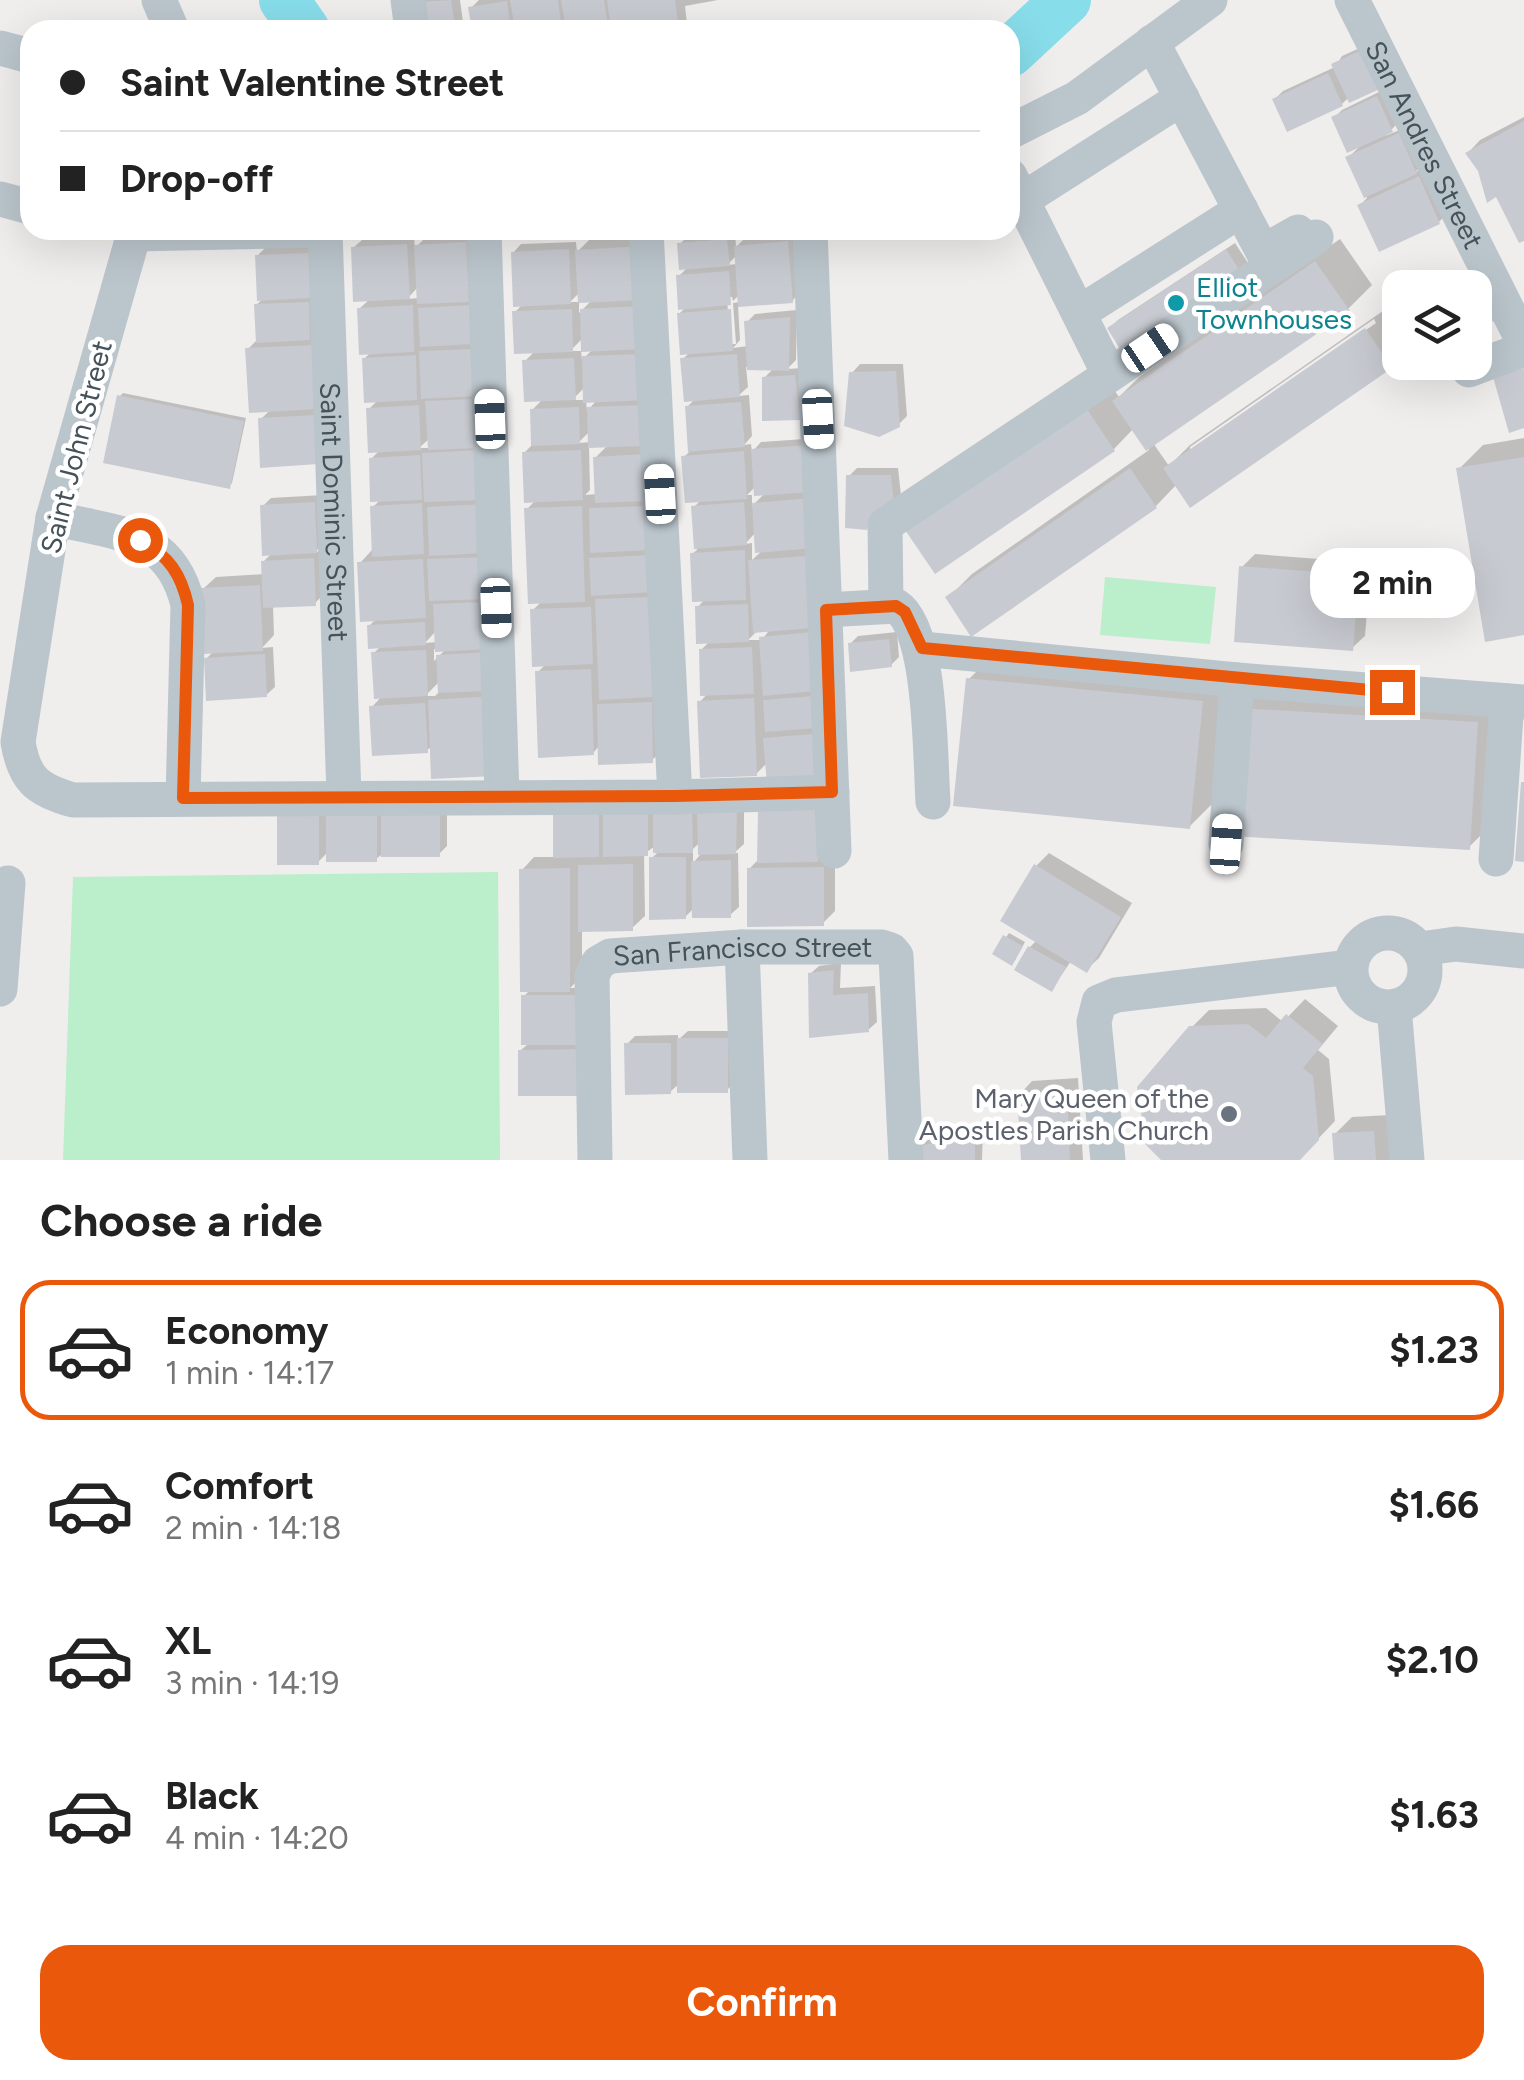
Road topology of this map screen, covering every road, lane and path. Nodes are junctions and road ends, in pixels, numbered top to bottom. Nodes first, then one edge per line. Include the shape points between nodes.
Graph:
1 (1210, 0) edge
2 (1352, 0) edge
3 (1152, 42) junction
4 (1182, 98) junction
5 (1020, 127) edge
6 (1020, 186) edge
7 (1020, 196) edge
8 (1240, 210) junction
9 (132, 240) edge
10 (323, 240) edge
11 (484, 240) edge
12 (647, 240) edge
13 (810, 240) edge
14 (1079, 313) junction
15 (1524, 346) edge
16 (1492, 360) edge
17 (1104, 364) dead end
18 (53, 518) junction
19 (886, 606) junction
20 (826, 610) junction
21 (922, 648) junction
22 (1238, 680) junction
23 (1516, 702) edge
24 (832, 792) junction
25 (344, 796) junction
26 (502, 796) junction
27 (675, 796) junction
28 (183, 798) junction
29 (933, 802) dead end
30 (1226, 844) dead end
31 (834, 851) dead end
32 (1496, 859) dead end
33 (8, 883) dead end
34 (742, 947) junction
35 (1420, 949) junction
36 (1524, 951) edge
37 (1350, 967) junction
38 (0, 990) edge
39 (1394, 1008) junction
40 (596, 1160) edge
41 (750, 1160) edge
42 (906, 1160) edge
43 (1108, 1160) edge
44 (1407, 1160) edge

1 - 3 street
2 - 15 street, San Andres Street
3 - 4 street
3 - 5 street via 1076,98
4 - 6 street
4 - 8 street
7 - 14 street
8 - 14 street
8 - 19 street via 1262,252 1318,228 885,525
9 - 18 street, Saint John Street
10 - 25 street, Saint Dominic Street
11 - 26 street
12 - 27 street
13 - 20 street
14 - 17 street
15 - 16 street
18 - 28 street via 140,540 171,562 182,582 188,605
18 - 28 street, Saint John Street via 18,742 22,765 33,782 73,800
19 - 20 street
19 - 21 street via 905,612
20 - 24 street
21 - 22 street
21 - 29 street
22 - 23 street
22 - 30 street
23 - 32 street
24 - 27 street
24 - 31 street
25 - 26 street
25 - 28 street
26 - 27 street
33 - 38 street
34 - 40 street, San Francisco Street via 610,956 598,963 592,976
34 - 41 street
34 - 42 street, San Francisco Street via 891,950 896,956
35 - 36 street via 1456,944
35 - 37 street via 1402,936 1379,934 1360,946
35 - 39 street via 1422,985
37 - 39 street via 1362,998
37 - 43 street via 1099,1002 1094,1022
39 - 44 street

